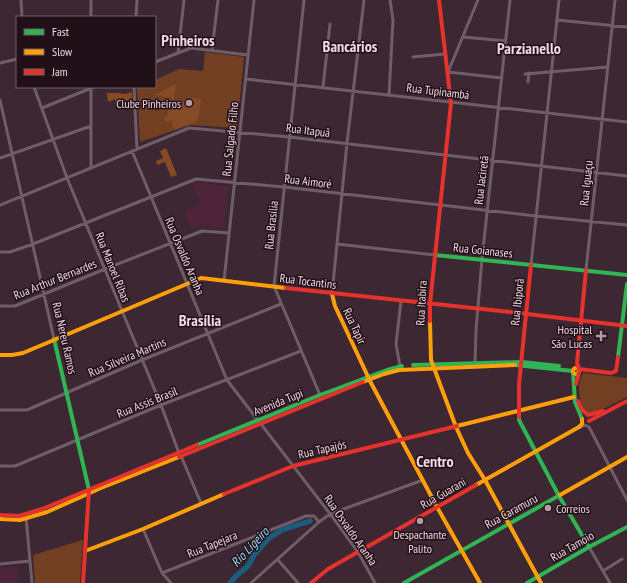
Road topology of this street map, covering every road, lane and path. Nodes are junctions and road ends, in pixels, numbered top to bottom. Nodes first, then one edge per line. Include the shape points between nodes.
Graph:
1 (21, 0) edge
2 (91, 0) edge
3 (137, 0) edge
4 (184, 0) edge
5 (218, 0) edge
6 (254, 0) edge
7 (304, 0) edge
8 (364, 0) edge
9 (390, 0) edge
10 (439, 0) edge
11 (478, 0) edge
12 (510, 0) edge
13 (559, 0) edge
14 (615, 0) edge
15 (22, 16) edge
16 (91, 16) edge
17 (136, 16) edge
18 (557, 20) junction
19 (330, 24) dead end
20 (613, 26) junction
21 (627, 27) edge
22 (463, 37) junction
23 (506, 41) junction
24 (212, 50) junction
25 (178, 53) junction
26 (445, 54) junction
27 (248, 55) junction
28 (413, 57) dead end
29 (16, 59) edge
30 (156, 62) edge
31 (0, 63) edge
32 (608, 67) junction
33 (448, 72) junction
34 (552, 72) junction
35 (529, 73) junction
36 (525, 74) dead end
37 (502, 78) junction
38 (246, 79) junction
39 (528, 82) dead end
40 (295, 84) junction
41 (34, 88) edge
42 (90, 88) edge
43 (92, 88) edge
44 (134, 88) edge
45 (323, 88) junction
46 (353, 91) junction
47 (389, 95) junction
48 (0, 100) edge
49 (451, 103) junction
50 (498, 107) junction
51 (42, 108) junction
52 (547, 112) junction
53 (603, 118) junction
54 (627, 122) edge
55 (91, 126) junction
56 (240, 132) junction
57 (290, 137) junction
58 (52, 140) junction
59 (347, 143) junction
60 (137, 149) junction
61 (132, 151) junction
62 (12, 154) junction
63 (445, 154) junction
64 (0, 158) edge
65 (493, 161) junction
66 (542, 167) junction
67 (91, 168) junction
68 (597, 172) junction
69 (627, 176) edge
70 (67, 178) junction
71 (235, 182) junction
72 (284, 187) junction
73 (342, 194) junction
74 (21, 197) junction
75 (150, 197) junction
76 (440, 204) junction
77 (0, 206) edge
78 (487, 210) junction
79 (536, 216) junction
80 (591, 222) junction
81 (85, 223) junction
82 (627, 225) edge
83 (229, 234) junction
84 (33, 244) junction
85 (170, 244) junction
86 (336, 244) junction
87 (0, 252) edge
88 (435, 255) junction
89 (482, 259) junction
90 (531, 265) junction
91 (104, 269) junction
92 (586, 270) junction
93 (627, 276) edge
94 (224, 281) junction
95 (188, 284) junction
96 (627, 284) edge
97 (274, 286) junction
98 (44, 294) junction
99 (332, 294) junction
100 (401, 301) junction
101 (281, 304) junction
102 (430, 304) junction
103 (0, 306) edge
104 (478, 309) junction
105 (122, 311) junction
106 (526, 314) junction
107 (581, 321) junction
108 (625, 326) edge
109 (207, 334) junction
110 (54, 339) junction
111 (301, 351) junction
112 (0, 355) edge
113 (142, 360) junction
114 (476, 363) junction
115 (522, 364) junction
116 (400, 366) junction
117 (433, 366) junction
118 (576, 370) junction
119 (369, 379) junction
120 (227, 380) junction
121 (67, 392) junction
122 (320, 395) junction
123 (574, 397) junction
124 (627, 400) edge
125 (161, 406) junction
126 (0, 410) edge
127 (518, 411) junction
128 (587, 415) junction
129 (582, 419) junction
130 (589, 421) junction
131 (259, 422) junction
132 (456, 427) junction
133 (579, 427) junction
134 (589, 427) junction
135 (78, 440) junction
136 (402, 440) junction
137 (536, 451) junction
138 (180, 454) junction
139 (627, 457) edge
140 (0, 466) edge
141 (293, 466) junction
142 (609, 466) junction
143 (423, 480) junction
144 (485, 480) junction
145 (89, 491) junction
146 (559, 496) junction
147 (627, 500) edge
148 (201, 503) junction
149 (437, 507) junction
150 (330, 514) junction
151 (0, 515) edge
152 (26, 516) junction
153 (0, 519) edge
154 (319, 522) junction
155 (509, 524) junction
156 (627, 527) edge
157 (143, 529) junction
158 (589, 547) junction
159 (85, 551) junction
160 (461, 551) junction
161 (358, 552) junction
162 (622, 559) dead end
163 (278, 560) junction
164 (30, 561) junction
165 (0, 564) edge
166 (603, 571) junction
167 (162, 573) junction
168 (538, 577) junction
169 (32, 583) edge
170 (83, 583) edge
171 (171, 583) edge
172 (251, 583) edge
173 (298, 583) edge
174 (311, 583) edge
175 (375, 583) edge
176 (404, 583) edge
177 (480, 583) edge
178 (527, 583) edge
179 (541, 583) edge
180 (610, 583) edge

1 - 15 street
2 - 16 street
3 - 17 street
4 - 25 street
5 - 24 street
6 - 27 street, Rua Salgado Filho
7 - 40 street, Rua Brasília
8 - 46 street, Rua Tapir
9 - 47 street via 393,20
10 - 26 street, Rua Itabira
11 - 22 street
12 - 23 street, Rua Jaciretã
13 - 18 street, Rua Ibiporã
14 - 20 street, Rua Iguaçu
18 - 20 street
18 - 34 street, Rua Ibiporã
19 - 45 street
20 - 21 street
20 - 32 street, Rua Iguaçu
22 - 23 street
22 - 33 street
23 - 37 street, Rua Jaciretã
24 - 25 street via 191,48
24 - 27 street
25 - 30 street
26 - 28 street
26 - 33 street, Rua Itabira
27 - 38 street, Rua Salgado Filho
29 - 31 street
32 - 34 street
32 - 53 street, Rua Iguaçu
33 - 37 street
33 - 49 street, Rua Itabira
34 - 35 street
34 - 52 street, Rua Ibiporã
35 - 36 street
35 - 39 street
37 - 50 street, Rua Jaciretã
38 - 40 street, Rua Tupinambá
38 - 56 street, Rua Salgado Filho
40 - 45 street, Rua Tupinambá
40 - 57 street, Rua Brasília
41 - 51 street, Rua Manoel Ribas
42 - 51 street
43 - 55 street
44 - 60 street
45 - 46 street, Rua Tupinambá
46 - 47 street, Rua Tupinambá
46 - 59 street, Rua Tapir
47 - 49 street, Rua Tupinambá
48 - 62 street, Rua Nereu Ramos
49 - 50 street, Rua Tupinambá
49 - 63 street, Rua Itabira
50 - 52 street, Rua Tupinambá
50 - 65 street, Rua Jaciretã
51 - 58 street, Rua Manoel Ribas
52 - 53 street, Rua Tupinambá
52 - 66 street, Rua Ibiporã
53 - 54 street, Rua Tupinambá
53 - 68 street, Rua Iguaçu
55 - 58 street
55 - 67 street
56 - 57 street, Rua Itapuã
56 - 60 street, Rua Itapuã via 189,128
56 - 71 street, Rua Salgado Filho
57 - 59 street, Rua Itapuã
57 - 72 street, Rua Brasília
58 - 62 street
58 - 70 street, Rua Manoel Ribas
59 - 63 street, Rua Itapuã
59 - 73 street, Rua Tapir
60 - 61 street, Rua Itapuã
61 - 67 street, Rua Itapuã
61 - 75 street, Rua Osvaldo Aranha
62 - 64 street
62 - 74 street, Rua Nereu Ramos
63 - 65 street, Rua Itapuã
63 - 76 street, Rua Itabira
65 - 66 street, Rua Itapuã
65 - 78 street, Rua Jaciretã
66 - 68 street, Rua Itapuã
66 - 79 street, Rua Ibiporã
67 - 70 street, Rua Itapuã
68 - 69 street, Rua Itapuã
68 - 80 street, Rua Iguaçu
70 - 74 street, Rua Itapuã
70 - 81 street, Rua Manoel Ribas
71 - 72 street, Rua Aimoré
71 - 75 street, Rua Aimoré via 196,179
71 - 83 street, Rua Salgado Filho
72 - 73 street, Rua Aimoré
72 - 97 street, Rua Brasília
73 - 76 street, Rua Aimoré
73 - 86 street, Rua Tapir
74 - 77 street, Rua Itapuã
74 - 84 street, Rua Nereu Ramos
75 - 81 street, Rua Aimoré
75 - 85 street, Rua Osvaldo Aranha
76 - 78 street, Rua Aimoré
76 - 88 street, Rua Itabira
78 - 79 street, Rua Aimoré
78 - 89 street, Rua Jaciretã
79 - 80 street, Rua Aimoré
79 - 90 street, Rua Ibiporã
80 - 82 street, Rua Aimoré
80 - 92 street, Rua Iguaçu
81 - 84 street, Rua Aimoré
81 - 91 street, Rua Manoel Ribas
83 - 85 street, Rua Arthur Bernardes via 202,231
83 - 94 street, Rua Salgado Filho
84 - 87 street, Rua Aimoré via 10,252
84 - 98 street, Rua Nereu Ramos
85 - 91 street, Rua Arthur Bernardes
85 - 95 street, Rua Osvaldo Aranha
86 - 88 street, Rua Goianases
86 - 99 street, Rua Tapir
88 - 89 street, Rua Goianases
88 - 102 street, Rua Itabira
89 - 90 street, Rua Goianases
89 - 104 street, Rua Jaciretã
90 - 92 street, Rua Goianases
90 - 106 street, Rua Ibiporã
91 - 98 street, Rua Arthur Bernardes
91 - 105 street, Rua Manoel Ribas
92 - 93 street, Rua Goianases
92 - 107 street, Rua Iguaçu
94 - 95 street, Rua Tocantins via 201,278
94 - 97 street, Rua Tocantins
95 - 105 street, Rua Tocantins
95 - 109 street, Rua Osvaldo Aranha
96 - 108 street
97 - 99 street, Rua Tocantins
97 - 101 street, Rua Brasília
98 - 103 street, Rua Arthur Bernardes via 15,306
98 - 110 street, Rua Nereu Ramos
99 - 100 street, Rua Tocantins
99 - 119 street, Rua Tapir via 335,306
100 - 102 street, Rua Tocantins
100 - 116 street via 396,344
101 - 109 street, Rua Silveira Martins
101 - 111 street, Rua Brasília
102 - 104 street, Rua Tocantins
102 - 117 street, Rua Itabira
104 - 106 street, Rua Tocantins
104 - 114 street, Rua Jaciretã
105 - 110 street, Rua Tocantins
105 - 113 street, Rua Manoel Ribas
106 - 107 street, Rua Tocantins
106 - 115 street, Rua Ibiporã
107 - 108 street, Rua Tocantins
107 - 118 street, Rua Iguaçu
108 - 118 street, Avenida Tupi via 616,371 611,373
109 - 113 street, Rua Silveira Martins
109 - 120 street, Rua Osvaldo Aranha
110 - 112 street, Rua Tocantins via 18,354
110 - 121 street, Rua Nereu Ramos
111 - 120 street, Rua Assis Brasil
111 - 122 street, Rua Brasília
113 - 121 street, Rua Silveira Martins
113 - 125 street, Rua Manoel Ribas
114 - 115 street, Avenida Tupi
114 - 117 street, Avenida Tupi
115 - 117 street, Avenida Tupi
115 - 118 street, Avenida Tupi
115 - 127 street, Rua Ibiporã
116 - 117 street, Avenida Tupi
116 - 119 street, Avenida Tupi
117 - 119 street, Avenida Tupi via 399,370
117 - 132 street, Rua Itabira
118 - 123 street, Rua Iguaçu
118 - 128 street, Rua Iguaçu via 577,400
119 - 122 street, Avenida Tupi
119 - 131 street, Avenida Tupi
119 - 136 street, Rua Tapir
120 - 125 street, Rua Assis Brasil
120 - 131 street, Rua Osvaldo Aranha
121 - 126 street, Rua Silveira Martins via 27,410
121 - 135 street, Rua Nereu Ramos
122 - 131 street, Avenida Tupi
123 - 127 street, Rua Tapajós
123 - 129 street, Rua Iguaçu
124 - 128 street via 601,412
124 - 130 street
125 - 135 street, Rua Assis Brasil
125 - 138 street, Rua Manoel Ribas
127 - 132 street, Rua Tapajós
127 - 137 street, Rua Ibiporã via 519,420
128 - 129 street via 583,415
128 - 130 street via 590,417
129 - 130 street via 585,422
129 - 133 street
130 - 134 street
131 - 138 street, Avenida Tupi
131 - 141 street, Rua Osvaldo Aranha
132 - 136 street, Rua Tapajós
132 - 144 street, Rua Itabira
133 - 134 street
133 - 137 street, Rua Guarani
134 - 142 street
135 - 140 street, Rua Assis Brasil via 15,466
135 - 145 street, Rua Nereu Ramos
136 - 141 street, Rua Tapajós
136 - 143 street, Rua Tapir
137 - 144 street, Rua Guarani
137 - 146 street, Rua Ibiporã
138 - 145 street, Avenida Tupi
138 - 148 street, Rua Manoel Ribas
139 - 142 street, Rua Caramuru
141 - 148 street, Rua Tapajós
141 - 150 street, Rua Osvaldo Aranha
142 - 146 street, Rua Caramuru
142 - 147 street
143 - 149 street, Rua Tapir
143 - 150 street
144 - 149 street, Rua Guarani
144 - 155 street, Rua Itabira
145 - 152 street, Avenida Tupi
145 - 159 street, Rua Nereu Ramos
146 - 155 street, Rua Caramuru
146 - 158 street, Rua Ibiporã
148 - 157 street, Rua Tapajós
149 - 160 street, Rua Tapir
149 - 161 street, Rua Guarani
150 - 154 street
150 - 161 street, Rua Osvaldo Aranha
151 - 152 street, Avenida Tupi
152 - 153 street, Avenida Tupi via 13,520
152 - 164 street
154 - 163 street
154 - 167 street, Rua Tapejara via 314,516 306,516
155 - 160 street, Rua Caramuru
155 - 168 street, Rua Itabira
156 - 158 street, Rua Tamoio
157 - 159 street, Rua Tapajós
157 - 167 street
158 - 166 street, Rua Ibiporã
158 - 168 street, Rua Tamoio
159 - 170 street, Rua Nereu Ramos
160 - 176 street, Rua Caramuru
160 - 177 street, Rua Tapir
161 - 174 street, Rua Guarani via 328,568
161 - 175 street, Rua Osvaldo Aranha
162 - 166 street
163 - 172 street
163 - 173 street
164 - 165 street
164 - 169 street
166 - 180 street, Rua Ibiporã
167 - 171 street
168 - 178 street, Rua Tamoio
168 - 179 street, Rua Itabira

